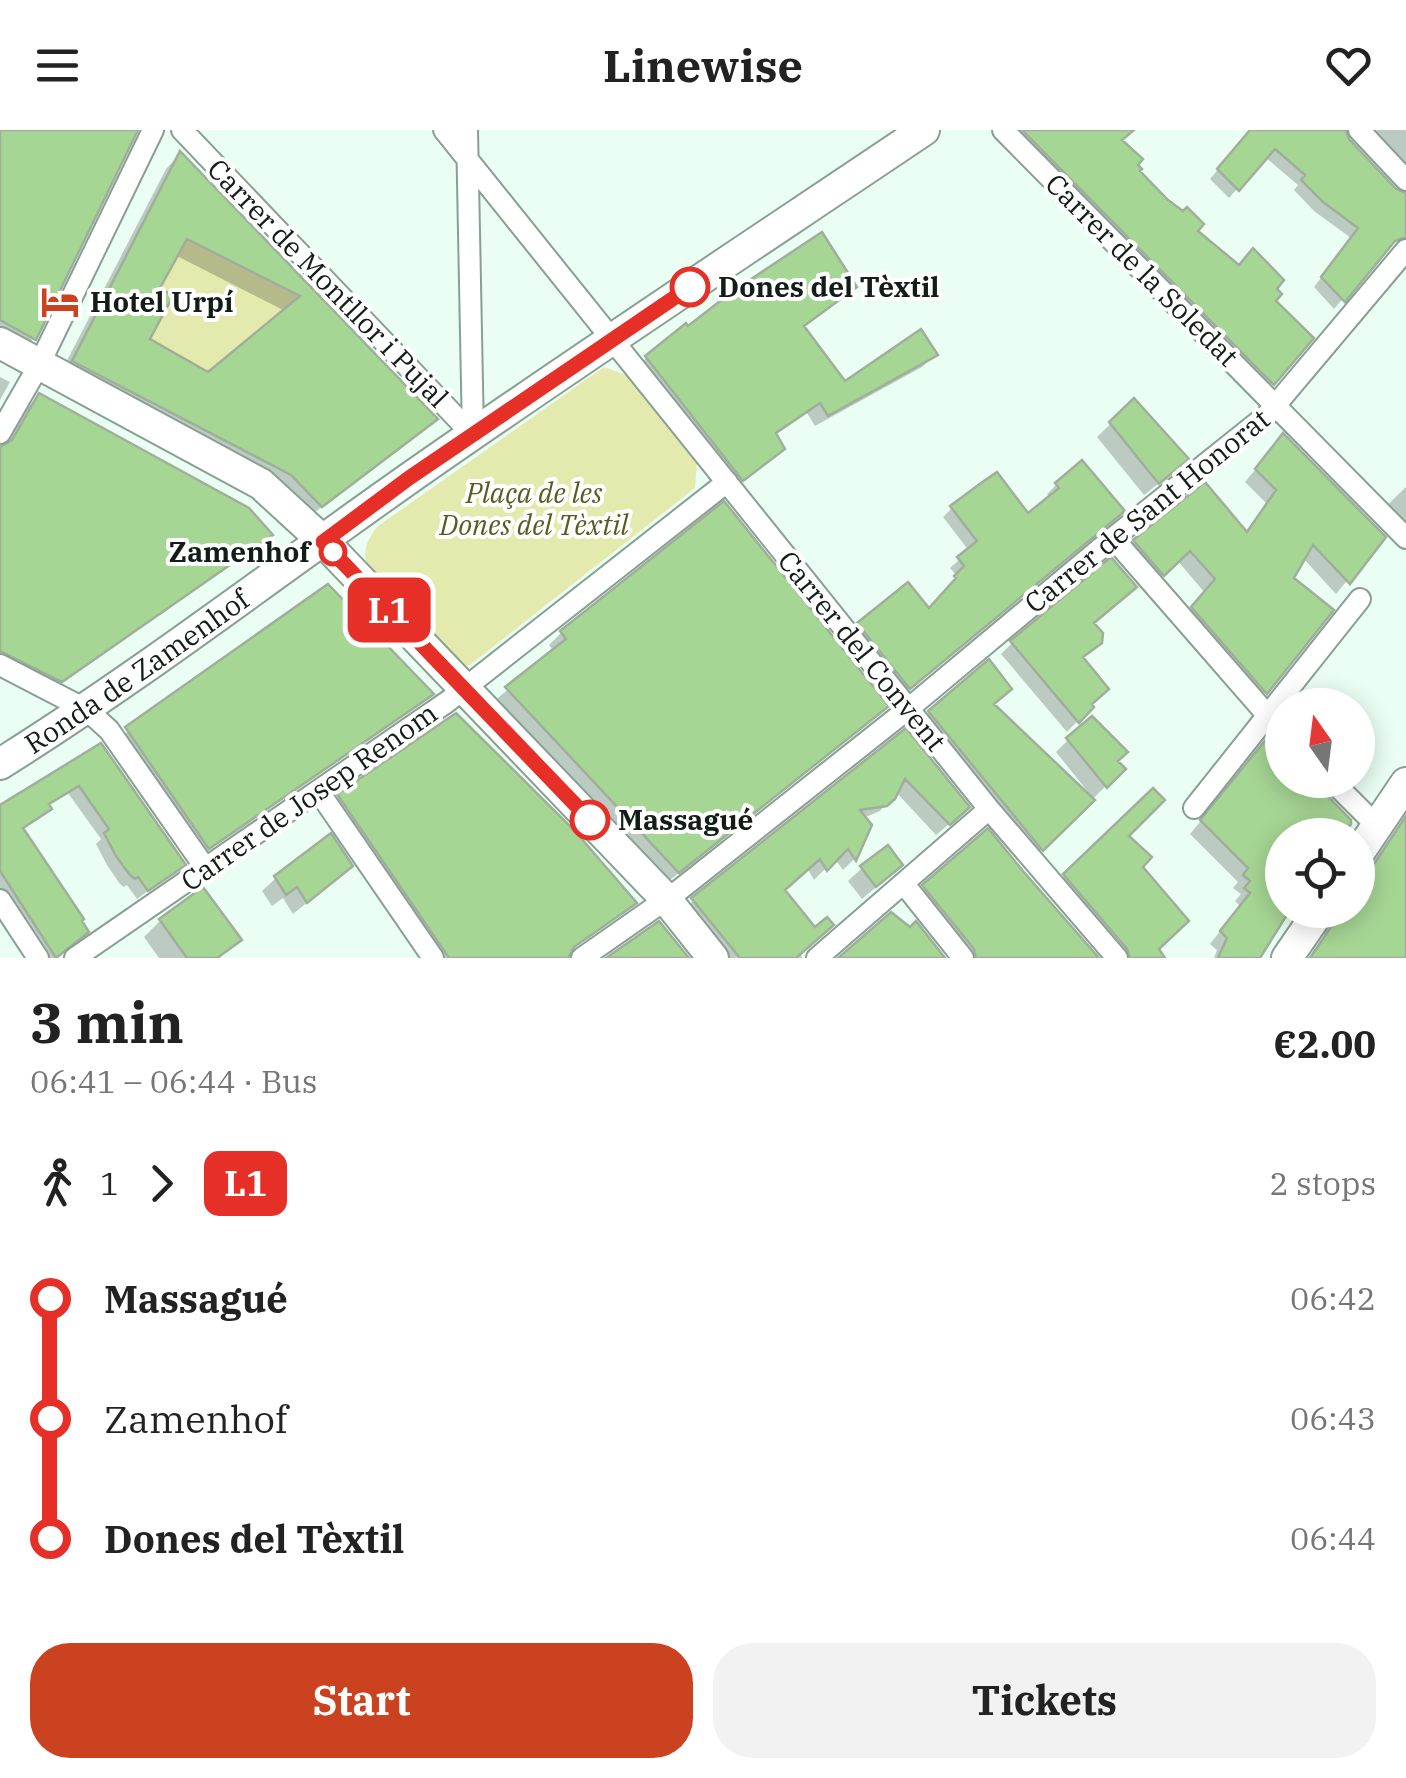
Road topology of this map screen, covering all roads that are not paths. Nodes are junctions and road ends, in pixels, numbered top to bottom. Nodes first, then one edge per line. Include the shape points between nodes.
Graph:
1 (153, 130) edge
2 (182, 130) edge
3 (444, 130) edge
4 (467, 130) edge
5 (924, 130) edge
6 (1003, 130) edge
7 (1359, 130) edge
8 (467, 159) junction
9 (1406, 180) edge
10 (1406, 250) edge
11 (611, 340) junction
12 (0, 343) edge
13 (39, 366) junction
14 (1276, 405) junction
15 (0, 433) edge
16 (474, 436) junction
17 (728, 482) junction
18 (1113, 538) junction
19 (1406, 538) edge
20 (323, 542) junction
21 (1360, 599) dead end
22 (0, 666) edge
23 (1299, 688) edge
24 (465, 689) junction
25 (908, 708) junction
26 (87, 710) junction
27 (1265, 713) edge
28 (1265, 734) edge
29 (0, 764) edge
30 (1406, 783) edge
31 (319, 792) junction
32 (1349, 798) edge
33 (1194, 808) dead end
34 (989, 810) junction
35 (1377, 826) junction
36 (1375, 829) edge
37 (206, 869) junction
38 (904, 884) junction
39 (666, 899) junction
40 (0, 900) edge
41 (1308, 928) edge
42 (822, 957) edge
43 (38, 958) edge
44 (75, 958) edge
45 (433, 958) edge
46 (582, 958) edge
47 (712, 958) edge
48 (963, 958) edge
49 (1117, 958) edge
50 (1287, 958) edge

1 - 13 street
2 - 16 street, Carrer de Montllor i Pujal
3 - 8 street, Carrer del Convent
4 - 8 street
5 - 11 main road, Ronda de Zamenhof
6 - 14 street, Carrer de la Soledat
7 - 9 street
8 - 11 street, Carrer del Convent
8 - 16 street
10 - 14 street, Carrer de Sant Honorat
11 - 16 main road, Ronda de Zamenhof
11 - 17 street, Carrer del Convent
12 - 13 main road
13 - 15 street
13 - 20 main road via 260,484
14 - 18 street, Carrer de Sant Honorat
14 - 19 street, Carrer de la Soledat
16 - 20 main road, Ronda de Zamenhof
17 - 24 street, Carrer de Josep Renom
17 - 25 street, Carrer del Convent
18 - 25 street, Carrer de Sant Honorat
18 - 27 street
20 - 24 main road
20 - 26 main road, Ronda de Zamenhof
21 - 23 street
22 - 26 street
24 - 31 street, Carrer de Josep Renom
24 - 39 main road
25 - 34 street, Carrer del Convent
25 - 39 street, Carrer de Sant Honorat
26 - 29 main road, Ronda de Zamenhof
26 - 37 street via 109,730
28 - 33 street
30 - 35 main road
31 - 37 street, Carrer de Josep Renom
31 - 45 street
32 - 35 street
34 - 38 street
34 - 49 street, Carrer del Convent
35 - 36 main road
37 - 44 street, Carrer de Josep Renom
38 - 42 street
38 - 48 street
39 - 46 street, Carrer de Sant Honorat
39 - 47 main road
40 - 43 street
41 - 50 main road

